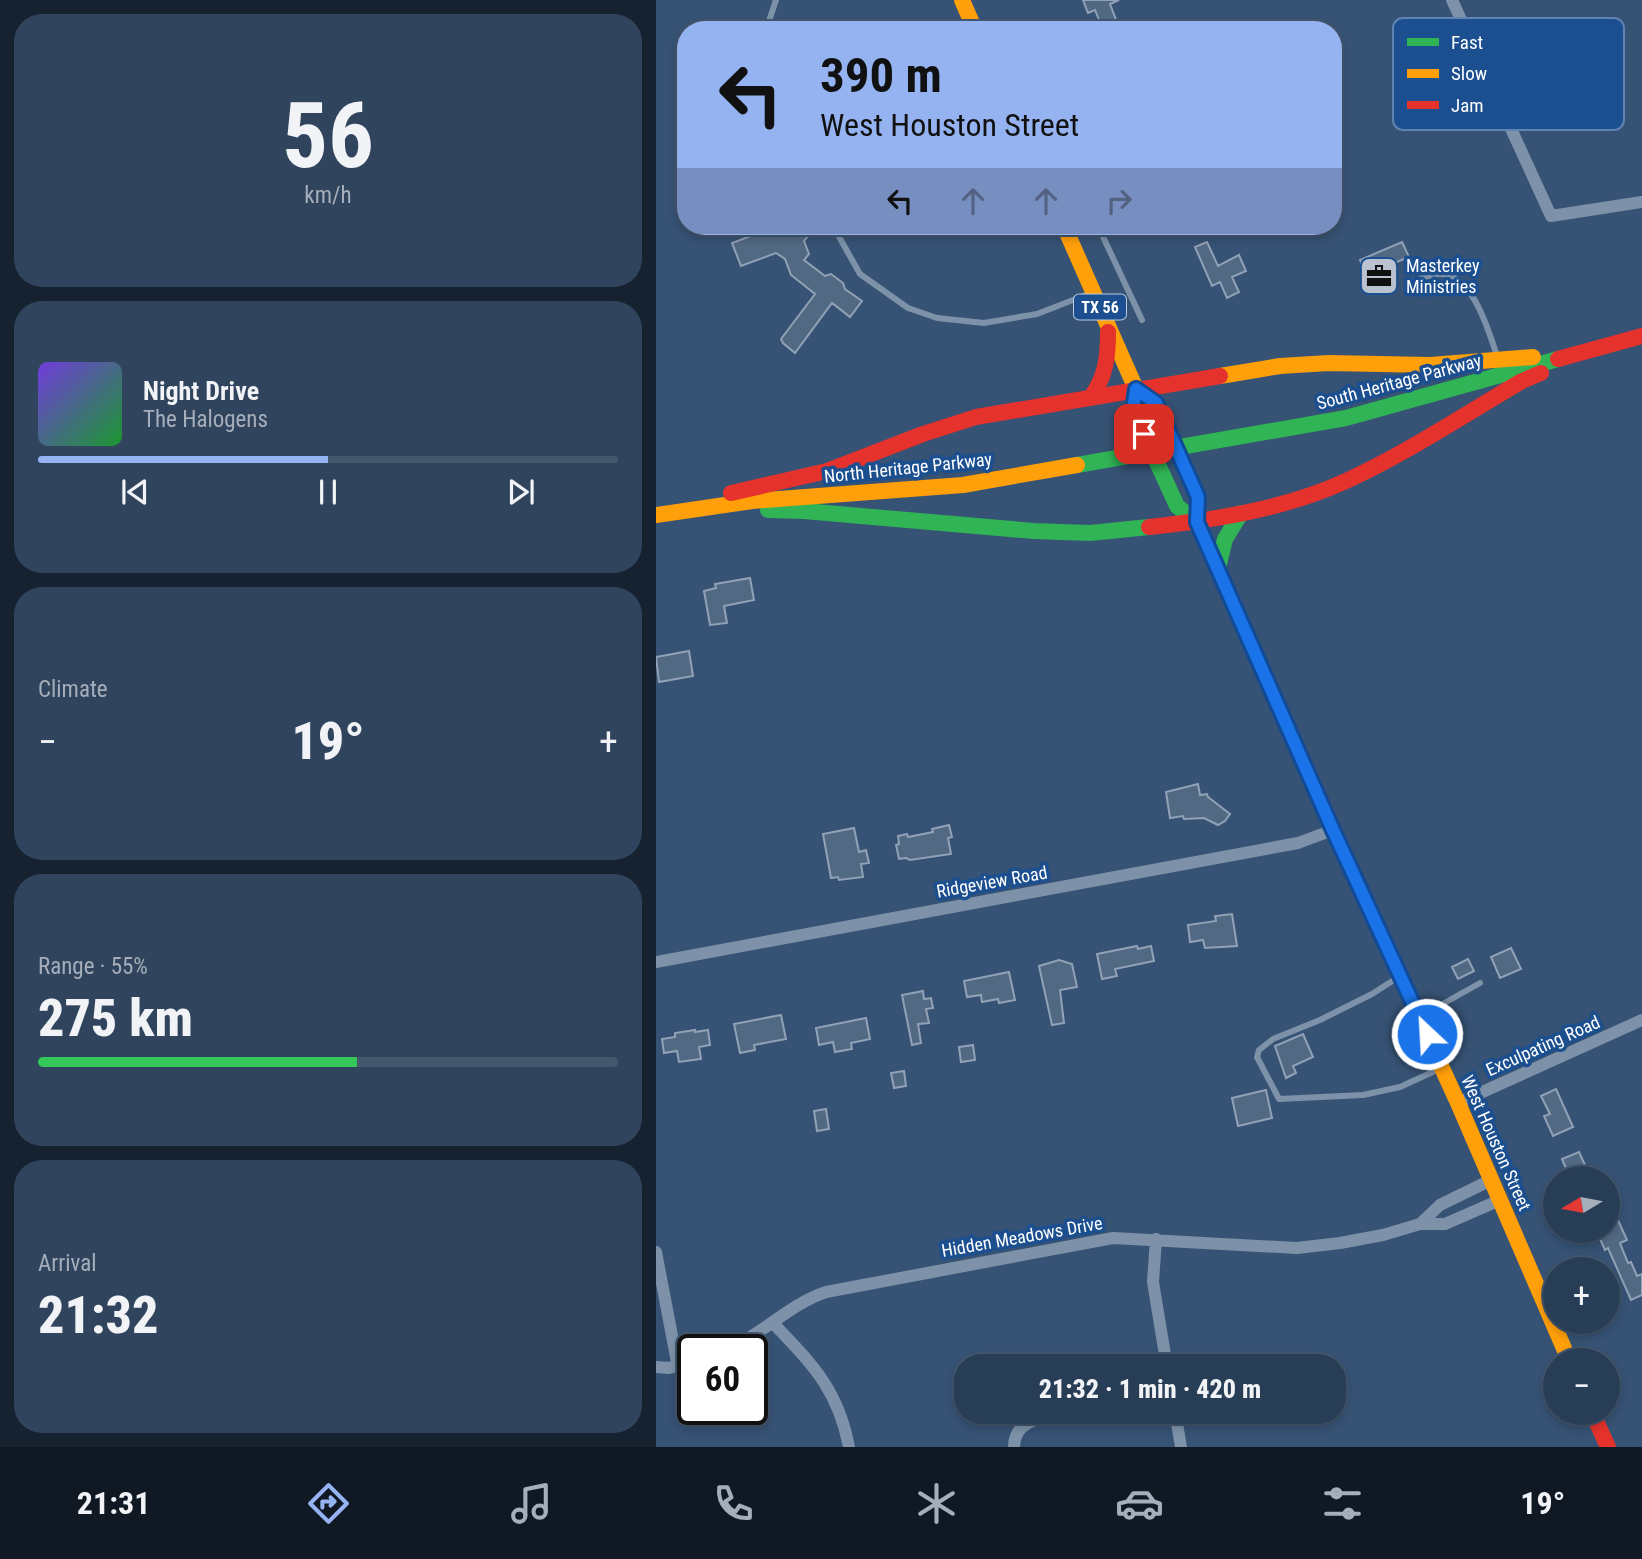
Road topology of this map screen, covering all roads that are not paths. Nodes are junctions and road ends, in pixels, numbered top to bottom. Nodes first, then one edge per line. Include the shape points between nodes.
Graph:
1 (776, 0) edge
2 (962, 0) edge
3 (1452, 0) edge
4 (1460, 18) edge
5 (769, 21) edge
6 (971, 21) edge
7 (1512, 130) edge
8 (1642, 202) edge
9 (838, 235) edge
10 (1068, 235) edge
11 (1102, 235) edge
12 (1413, 281) dead end
13 (1093, 292) junction
14 (1142, 320) dead end
15 (1109, 327) junction
16 (1642, 336) edge
17 (1609, 343) junction
18 (1502, 367) junction
19 (1136, 389) junction
20 (1091, 397) junction
21 (1162, 451) joint
22 (674, 512) junction
23 (1241, 513) junction
24 (656, 515) edge
25 (1197, 522) junction
26 (1218, 568) junction
27 (1333, 830) junction
28 (656, 962) edge
29 (1400, 976) junction
30 (1480, 983) dead end
31 (1419, 1017) junction
32 (1642, 1020) edge
33 (1442, 1068) junction
34 (1458, 1103) junction
35 (1491, 1180) junction
36 (1500, 1200) junction
37 (1420, 1224) junction
38 (1156, 1239) junction
39 (656, 1252) edge
40 (773, 1323) junction
41 (758, 1334) edge
42 (1564, 1348) edge
43 (1165, 1354) edge
44 (677, 1362) edge
45 (656, 1367) edge
46 (677, 1367) edge
47 (1025, 1424) edge
48 (1177, 1424) edge
49 (1598, 1425) edge
50 (849, 1447) edge
51 (1014, 1447) edge
52 (1181, 1447) edge
53 (1608, 1447) edge

1 - 5 lane
2 - 6 main road
3 - 4 street
7 - 8 street via 1551,216
9 - 13 lane via 860,274 908,308 937,318 984,323 1038,314
10 - 13 main road, West Houston Street / TX 56
11 - 14 lane
12 - 18 lane via 1441,273 1457,277 1476,302
13 - 15 main road, West Houston Street / TX 56
15 - 19 main road, West Houston Street / TX 56
15 - 20 main road via 1107,369
16 - 17 main road, South Heritage Parkway
17 - 18 main road, South Heritage Parkway
17 - 23 main road via 1522,381 1344,482
18 - 19 main road via 1329,363 1280,366
18 - 21 main road, South Heritage Parkway via 1346,418
19 - 20 main road
19 - 25 main road, West Houston Street / TX 56 via 1156,403 1198,497
19 - 25 main road, West Houston Street / TX 56 via 1133,410 1176,506
20 - 22 main road via 976,417 827,471 702,497
21 - 22 main road, North Heritage Parkway via 963,485 752,501
22 - 24 main road, North Heritage Parkway
22 - 25 main road via 705,519 804,510 1090,533
23 - 25 main road
23 - 26 main road via 1224,536
25 - 26 main road, West Houston Street / TX 56
26 - 27 main road, West Houston Street / TX 56
27 - 28 street, Ridgeview Road via 1298,843
27 - 29 main road, West Houston Street / TX 56
29 - 31 main road, West Houston Street / TX 56
29 - 33 lane via 1320,1020 1273,1039 1259,1050 1262,1070 1279,1098 1286,1098 1363,1095 1400,1087
30 - 31 lane
31 - 33 main road, West Houston Street / TX 56
32 - 34 street, Exculpating Road
33 - 34 main road, West Houston Street / TX 56
34 - 35 main road, West Houston Street / TX 56
35 - 36 main road, West Houston Street / TX 56
35 - 37 street, Hidden Meadows Drive via 1440,1205
36 - 37 street, Hidden Meadows Drive via 1445,1224
36 - 42 main road, West Houston Street / TX 56
37 - 38 street, Hidden Meadows Drive via 1383,1235 1297,1248
38 - 40 street, Hidden Meadows Drive via 1113,1238 826,1292 793,1306
38 - 43 street via 1153,1282
39 - 44 street
40 - 41 street, Hidden Meadows Drive
40 - 50 street via 830,1390
45 - 46 street
47 - 51 street via 1016,1433
48 - 52 street
49 - 53 main road

